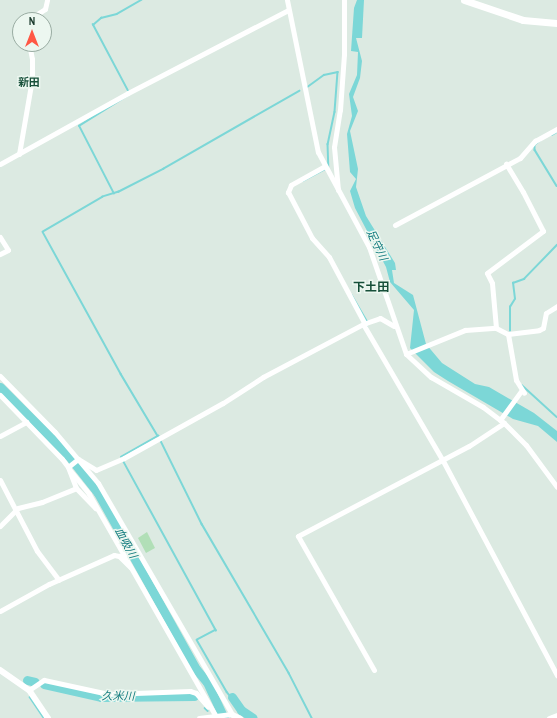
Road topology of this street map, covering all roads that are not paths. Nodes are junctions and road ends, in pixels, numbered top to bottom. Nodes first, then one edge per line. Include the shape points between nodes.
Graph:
1 (47, 0) edge
2 (287, 0) edge
3 (344, 0) edge
4 (464, 0) edge
5 (288, 10) junction
6 (40, 12) edge
7 (557, 23) edge
8 (31, 52) edge
9 (557, 129) edge
10 (19, 154) junction
11 (0, 164) edge
12 (506, 164) junction
13 (324, 166) junction
14 (338, 190) junction
15 (395, 225) dead end
16 (0, 237) edge
17 (0, 254) edge
18 (557, 306) edge
19 (366, 324) junction
20 (395, 326) junction
21 (496, 328) junction
22 (510, 334) junction
23 (407, 353) junction
24 (0, 376) edge
25 (0, 395) edge
26 (502, 420) junction
27 (26, 422) junction
28 (0, 436) edge
29 (443, 458) junction
30 (77, 460) junction
31 (69, 468) junction
32 (0, 480) edge
33 (557, 487) edge
34 (76, 488) junction
35 (15, 510) junction
36 (99, 510) junction
37 (0, 526) edge
38 (135, 572) junction
39 (59, 580) junction
40 (0, 611) edge
41 (0, 670) edge
42 (374, 670) dead end
43 (557, 675) edge
44 (28, 690) junction
45 (231, 715) edge
46 (557, 715) edge
47 (217, 716) edge
48 (48, 718) edge
49 (199, 718) edge
50 (240, 718) edge
51 (549, 718) edge

1 - 6 street via 45,9
2 - 5 street
3 - 14 street via 344,54 340,110 334,147
4 - 7 main road via 524,20
5 - 10 street via 128,93
5 - 13 street via 312,133
8 - 10 street via 32,79
9 - 12 street via 535,141 524,155
10 - 11 street
12 - 15 street
12 - 21 street via 543,231 487,273 492,283
13 - 14 street
13 - 19 street via 291,185 288,192 312,238 329,257
14 - 20 street via 369,247
16 - 17 street via 8,250
18 - 22 street via 546,313 541,330
19 - 20 street via 380,318
19 - 29 street
19 - 30 street via 263,377 223,403 96,470
20 - 23 street
21 - 22 street
21 - 23 street via 465,330
22 - 26 street via 516,380 521,392
23 - 26 street via 431,378
24 - 30 street
25 - 27 street
26 - 29 street via 469,446
26 - 33 street via 526,445
27 - 28 street
27 - 31 street
29 - 42 street via 389,490 298,536
29 - 43 street
30 - 31 street
30 - 45 street via 98,483
31 - 34 street
31 - 36 street
32 - 35 street
34 - 35 street
34 - 36 street
35 - 37 street
35 - 39 street via 37,551
36 - 38 street
38 - 39 street via 119,556 114,555
38 - 47 street
39 - 40 street
41 - 44 street
44 - 47 street via 44,680 108,694 190,691 196,693
44 - 48 street
45 - 47 street
45 - 50 street
46 - 51 street
47 - 49 street

